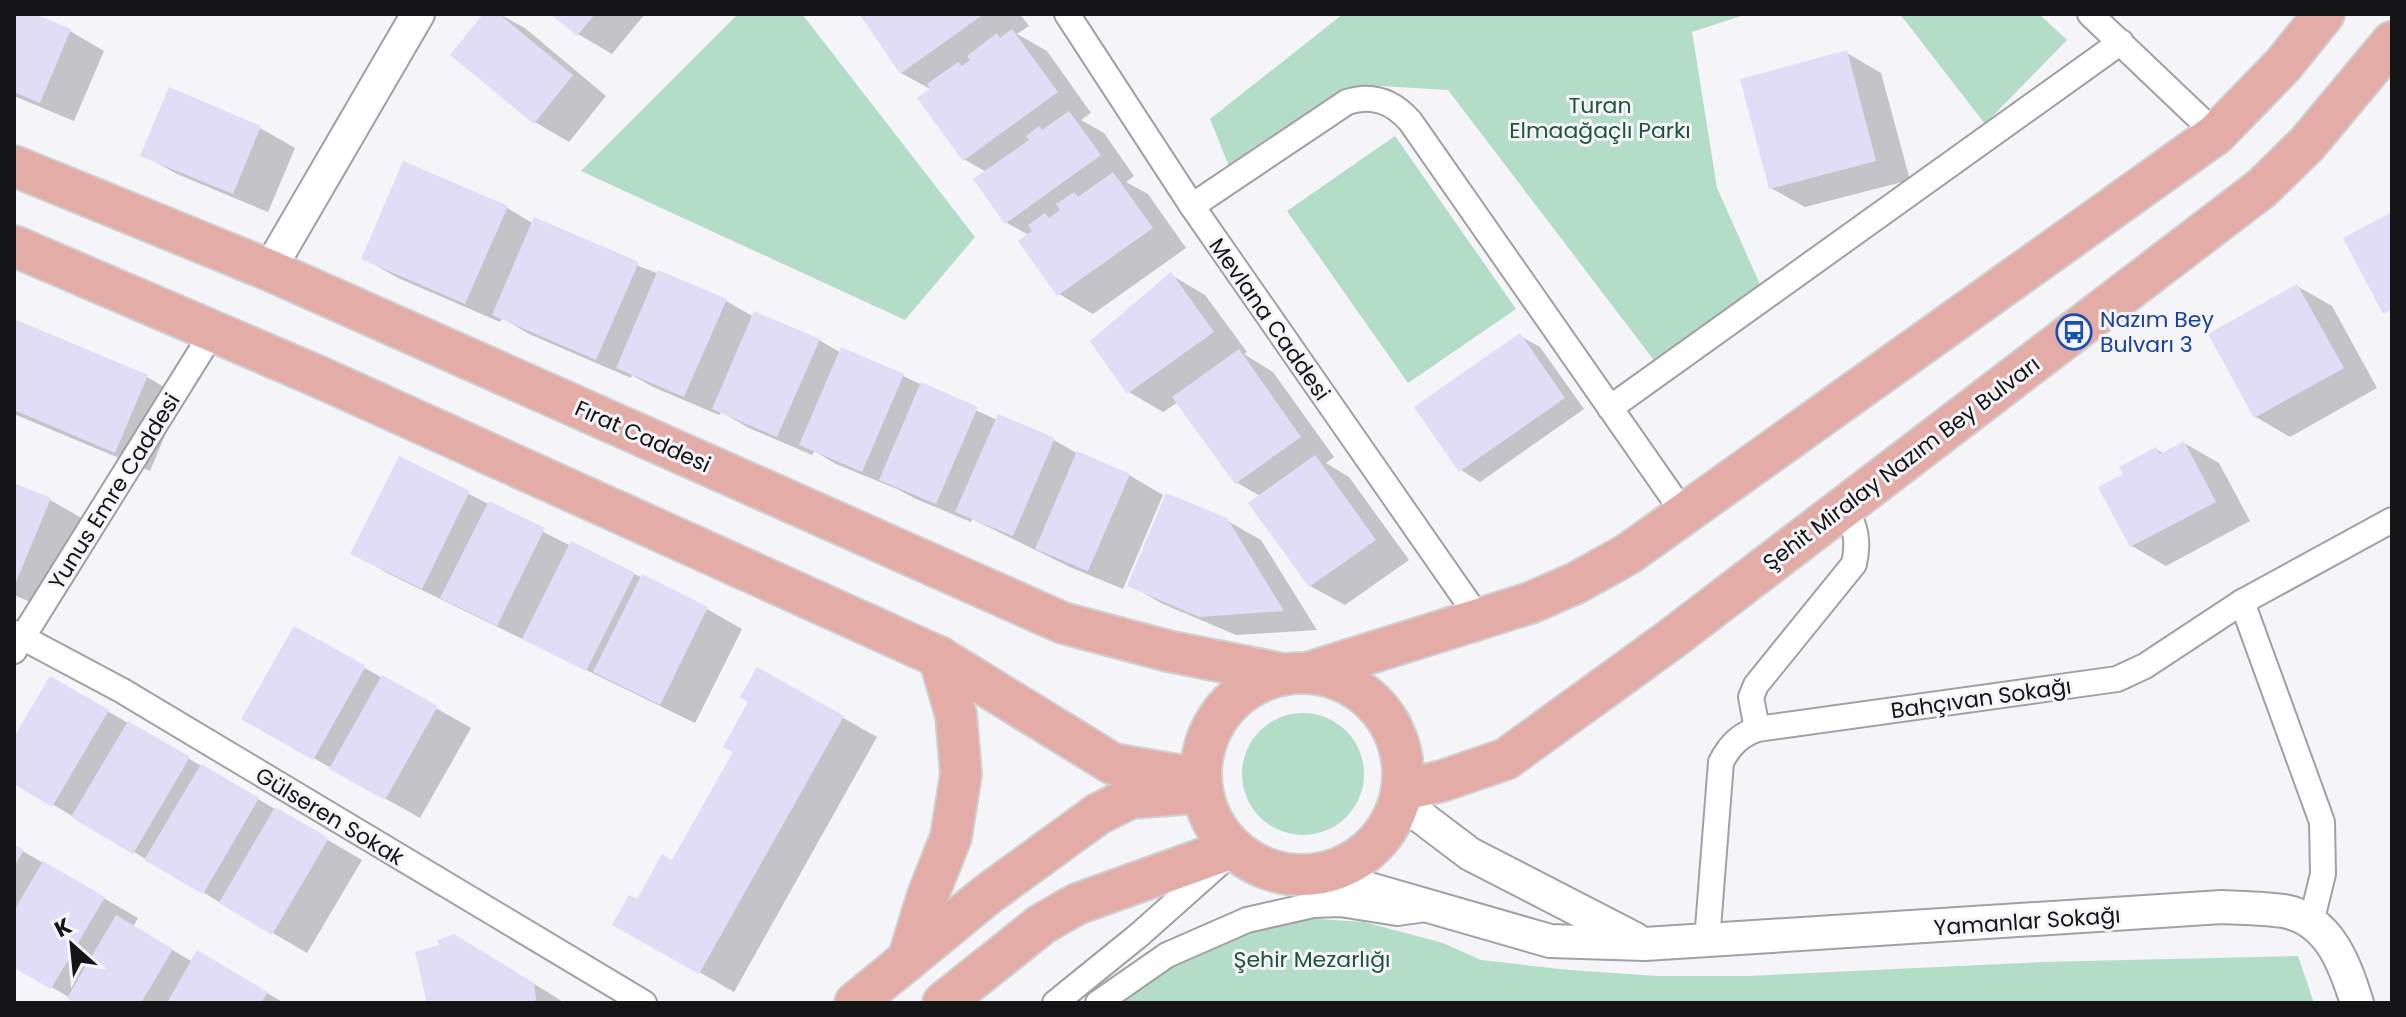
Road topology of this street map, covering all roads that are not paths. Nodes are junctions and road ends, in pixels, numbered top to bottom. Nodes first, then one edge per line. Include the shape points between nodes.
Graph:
1 (418, 14) edge
2 (1067, 14) edge
3 (2090, 14) edge
4 (2324, 14) edge
5 (2121, 42) junction
6 (2392, 42) edge
7 (2216, 134) junction
8 (14, 166) edge
9 (1192, 206) junction
10 (14, 246) edge
11 (269, 270) junction
12 (214, 330) junction
13 (1610, 408) junction
14 (1844, 507) junction
15 (1685, 515) junction
16 (2392, 520) edge
17 (2242, 602) junction
18 (1480, 620) junction
19 (17, 640) edge
20 (939, 657) junction
21 (1295, 674) junction
22 (1757, 729) junction
23 (1202, 786) junction
24 (1402, 796) junction
25 (1234, 849) junction
26 (1317, 874) junction
27 (1432, 908) junction
28 (2311, 923) junction
29 (1707, 941) junction
30 (1645, 944) junction
31 (908, 960) junction
32 (644, 1003) edge
33 (855, 1003) edge
34 (943, 1003) edge
35 (1055, 1003) edge
36 (1098, 1003) edge
37 (2357, 1003) edge

1 - 11 street
2 - 9 street, Mevlana Caddesi
3 - 5 street
4 - 7 main road
5 - 7 street
5 - 13 street
6 - 14 main road, Şehit Miralay Nazım Bey Bulvarı via 2307,144 2262,188
7 - 15 main road
8 - 11 main road, Fırat Caddesi
9 - 13 street via 1347,102 1366,98 1389,103 1410,121
9 - 18 street, Mevlana Caddesi
10 - 12 main road
11 - 21 main road, Fırat Caddesi via 1063,623 1168,651
12 - 19 street, Yunus Emre Caddesi
12 - 20 main road
13 - 15 street
14 - 22 street via 1856,530 1854,564 1756,685 1751,697
14 - 24 main road, Şehit Miralay Nazım Bey Bulvarı via 1506,759
15 - 18 main road via 1576,583
16 - 17 street, Bahçıvan Sokağı
17 - 22 street, Bahçıvan Sokağı via 2117,679
17 - 28 street via 2322,822 2323,874
18 - 21 main road
19 - 32 street, Gülseren Sokak via 121,690
20 - 23 main road via 1113,764
20 - 31 main road via 956,715 961,774 951,837
21 - 23 main road via 1253,685 1228,705 1204,747
21 - 24 main road via 1345,682 1377,705 1402,751
22 - 29 street, Bahçıvan Sokağı via 1730,746 1721,762
23 - 25 main road via 1216,829
23 - 31 main road via 1114,804 988,894
24 - 26 main road via 1391,823 1369,850
24 - 30 street via 1470,854
25 - 26 main road via 1278,873
25 - 34 main road via 1077,904 1032,932
25 - 35 street
26 - 27 street, Yamanlar Sokağı
27 - 30 street, Yamanlar Sokağı via 1550,941
27 - 36 street via 1397,913 1313,905 1247,920 1167,955
28 - 29 street, Yamanlar Sokağı via 2286,911 2222,907
28 - 37 street, Yamanlar Sokağı via 2332,941 2346,965
29 - 30 street, Yamanlar Sokağı
31 - 33 main road

